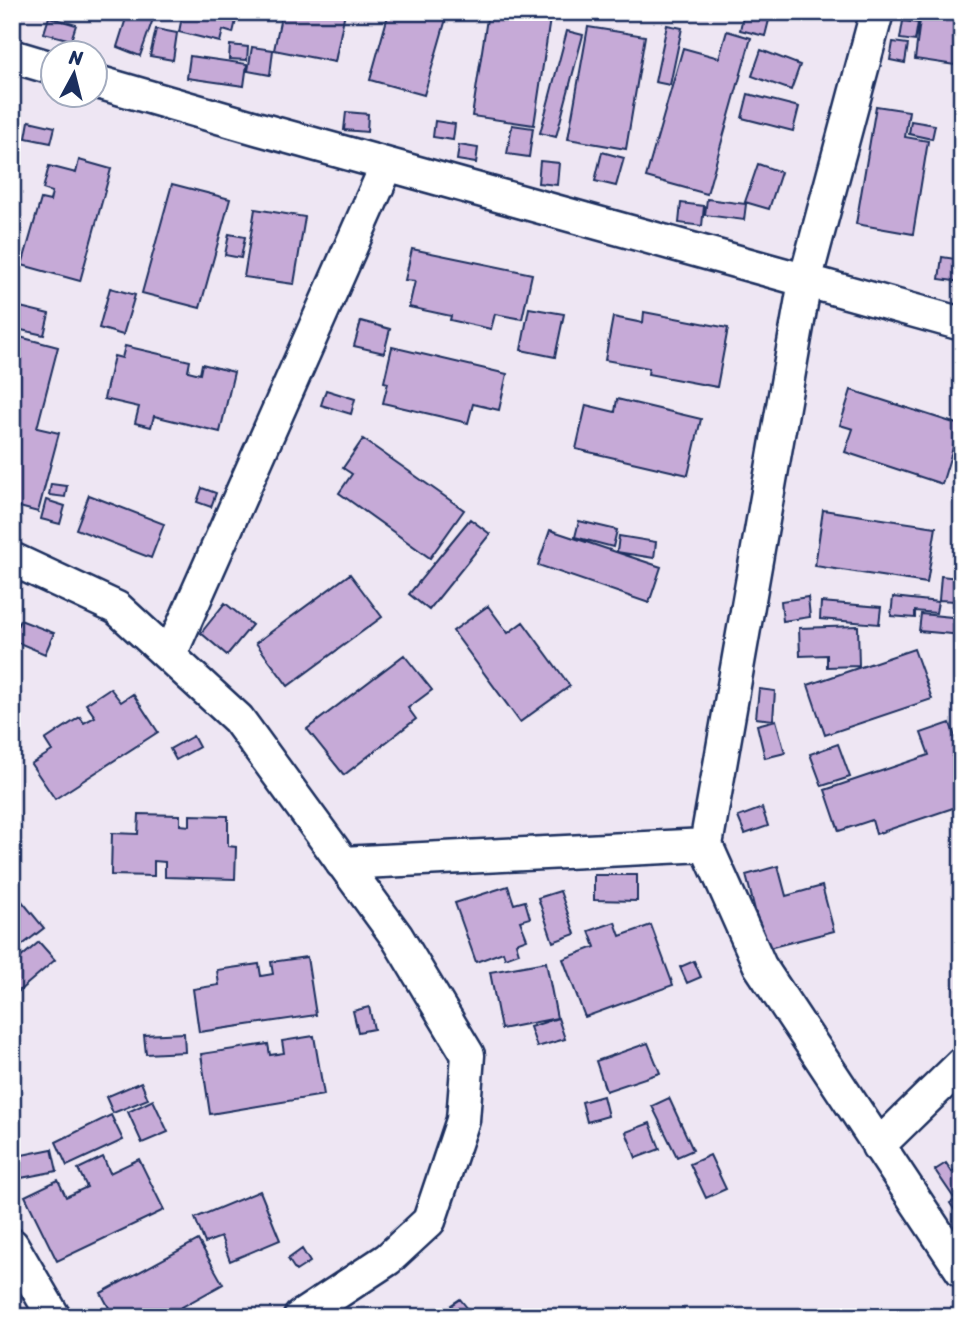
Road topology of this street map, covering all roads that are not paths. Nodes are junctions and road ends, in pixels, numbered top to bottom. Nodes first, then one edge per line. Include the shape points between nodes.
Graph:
1 (877, 12) edge
2 (12, 56) edge
3 (38, 64) edge
4 (108, 84) edge
5 (387, 165) junction
6 (806, 281) junction
7 (962, 324) edge
8 (12, 559) edge
9 (170, 655) junction
10 (706, 845) junction
11 (342, 863) junction
12 (962, 1064) edge
13 (878, 1146) junction
14 (12, 1245) edge
15 (962, 1271) edge
16 (54, 1317) edge
17 (300, 1317) edge

1 - 6 street
2 - 3 street
4 - 5 street
5 - 6 street
5 - 9 street
6 - 7 street
6 - 10 street
8 - 9 street via 117,608
9 - 11 street via 238,719
10 - 11 street
10 - 13 street via 760,966
11 - 17 street via 397,937 468,1055 463,1120 429,1222 388,1259
12 - 13 street
13 - 15 street
14 - 16 street

